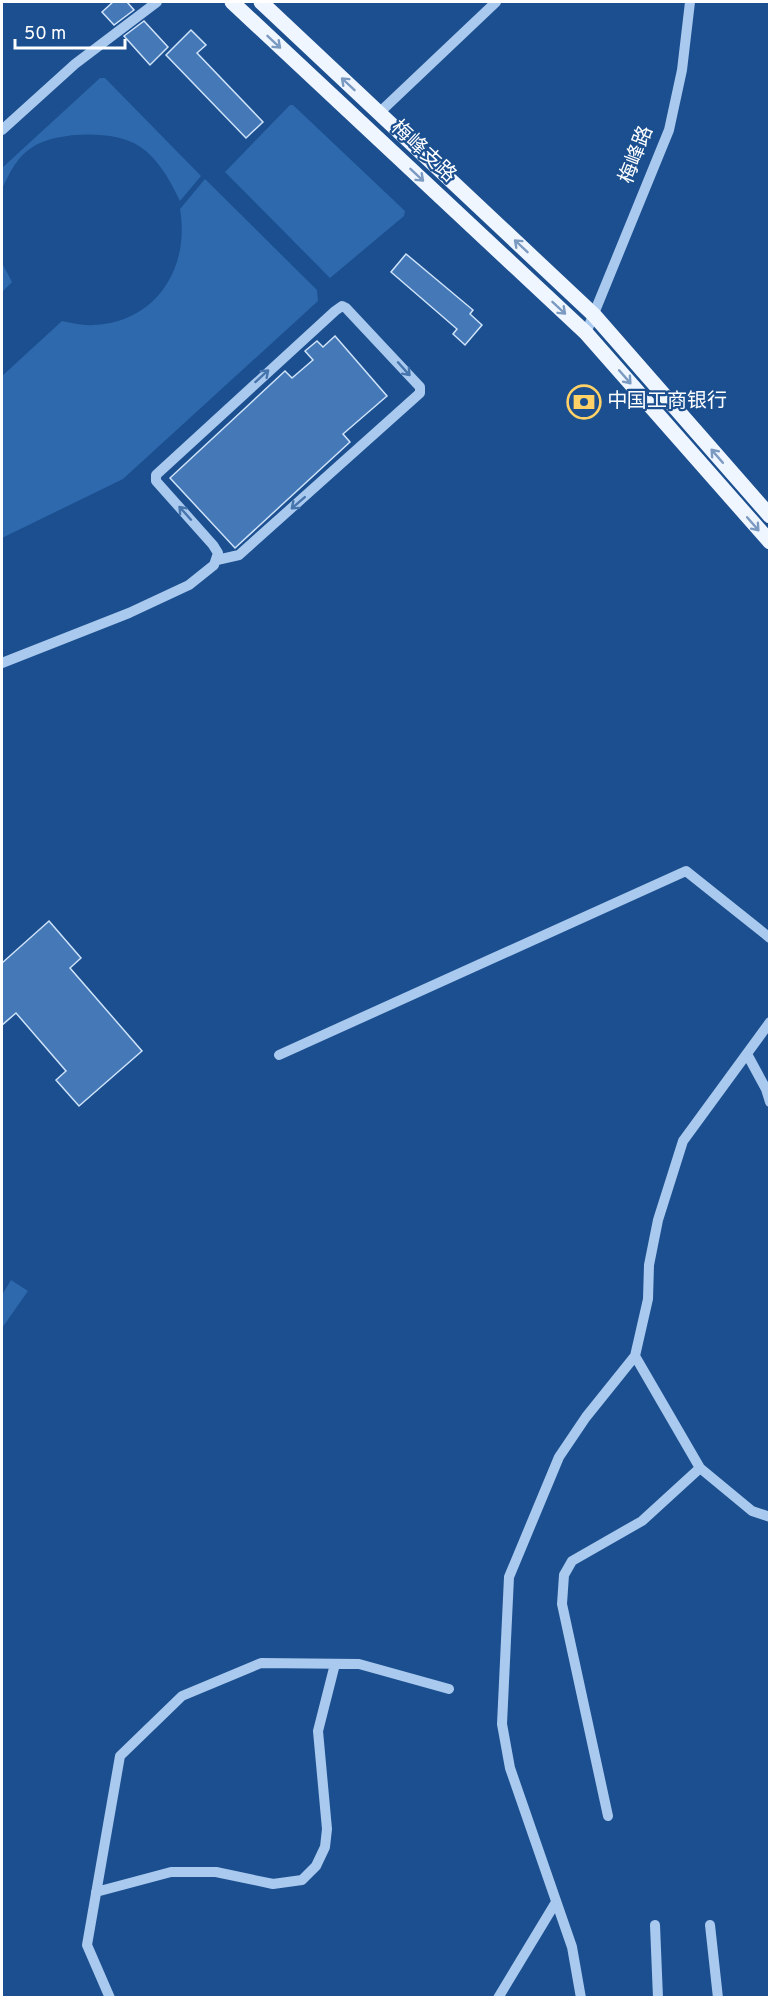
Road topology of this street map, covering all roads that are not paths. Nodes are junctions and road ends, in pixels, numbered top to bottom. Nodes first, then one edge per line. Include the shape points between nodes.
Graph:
1 (157, 2) edge
2 (232, 2) edge
3 (261, 2) edge
4 (496, 2) edge
5 (690, 2) edge
6 (379, 113) junction
7 (2, 130) edge
8 (594, 315) junction
9 (586, 333) junction
10 (770, 516) edge
11 (770, 542) edge
12 (217, 560) junction
13 (2, 663) edge
14 (770, 938) edge
15 (770, 1022) edge
16 (747, 1054) junction
17 (279, 1055) dead end
18 (770, 1102) edge
19 (635, 1356) junction
20 (700, 1468) junction
21 (770, 1517) edge
22 (335, 1664) junction
23 (449, 1689) dead end
24 (608, 1816) dead end
25 (96, 1892) junction
26 (556, 1902) junction
27 (655, 1925) dead end
28 (710, 1925) dead end
29 (110, 1998) edge
30 (498, 1998) edge
31 (581, 1998) edge
32 (658, 1998) edge
33 (718, 1998) edge

1 - 7 street via 75,64
2 -> 9 main road, 梅峰支路
6 -> 3 main road, 梅峰支路
4 - 6 street
5 - 8 street, 梅峰路 via 681,78 666,138
8 -> 6 main road, 梅峰支路
8 - 9 street, 梅峰路
10 -> 8 main road
9 -> 11 main road
12 -> 12 street via 218,552 213,545 156,481 156,475 335,311 346,308 420,387 420,393 238,555
12 - 13 street via 189,585
14 - 17 street via 686,871
15 - 16 street
16 - 18 street
16 - 19 street via 683,1141 658,1220 649,1265 648,1299
19 - 20 street
19 - 26 street via 559,1457 509,1577 502,1724 510,1768
20 - 21 street via 752,1511
20 - 24 street via 642,1521 572,1561 564,1575 562,1604
22 - 23 street via 359,1664
22 - 25 street via 261,1663 182,1696 120,1756
22 - 25 street via 318,1731 327,1829 325,1847 316,1866 302,1880 273,1884 216,1872 171,1872
25 - 29 street via 87,1944
26 - 30 street
26 - 31 street via 572,1947
27 - 32 street
28 - 33 street

